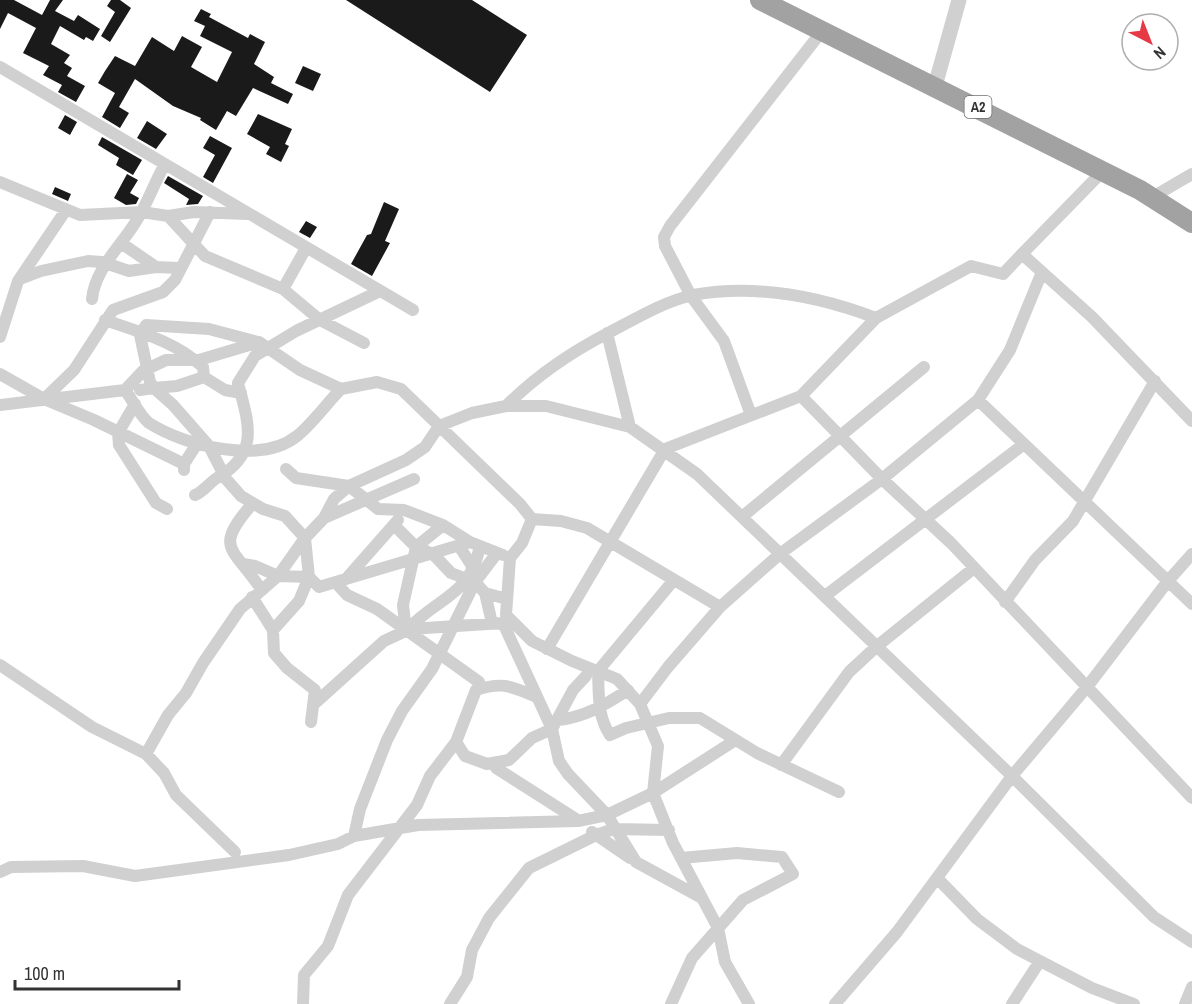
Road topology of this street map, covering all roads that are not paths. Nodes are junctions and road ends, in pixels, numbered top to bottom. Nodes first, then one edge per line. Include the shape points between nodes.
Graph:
1 (760, 0) edge
2 (959, 0) edge
3 (822, 31) junction
4 (0, 67) edge
5 (935, 86) junction
6 (165, 165) junction
7 (1102, 172) junction
8 (1192, 174) edge
9 (0, 182) edge
10 (1151, 198) junction
11 (66, 210) junction
12 (142, 212) junction
13 (210, 212) junction
14 (248, 214) junction
15 (168, 216) junction
16 (1192, 223) edge
17 (121, 243) junction
18 (193, 246) junction
19 (306, 248) junction
20 (1022, 254) junction
21 (106, 263) junction
22 (156, 267) junction
23 (179, 268) junction
24 (1042, 272) junction
25 (20, 279) junction
26 (282, 289) junction
27 (380, 291) junction
28 (691, 296) junction
29 (92, 299) dead end
30 (413, 310) dead end
31 (876, 318) junction
32 (105, 320) junction
33 (320, 320) junction
34 (144, 333) junction
35 (607, 333) junction
36 (0, 337) edge
37 (364, 343) dead end
38 (264, 346) junction
39 (195, 360) junction
40 (924, 367) dead end
41 (147, 369) junction
42 (0, 374) edge
43 (204, 377) junction
44 (1155, 381) junction
45 (154, 388) junction
46 (340, 389) junction
47 (125, 390) junction
48 (140, 390) dead end
49 (241, 393) junction
50 (801, 396) junction
51 (44, 399) junction
52 (978, 399) junction
53 (135, 404) junction
54 (0, 405) edge
55 (506, 406) junction
56 (751, 415) junction
57 (1192, 421) edge
58 (439, 426) junction
59 (630, 427) junction
60 (118, 432) junction
61 (839, 436) junction
62 (203, 444) junction
63 (1024, 444) junction
64 (665, 449) junction
65 (244, 453) junction
66 (286, 469) dead end
67 (224, 475) junction
68 (414, 479) dead end
69 (882, 479) junction
70 (349, 486) junction
71 (195, 495) dead end
72 (1085, 501) junction
73 (368, 502) junction
74 (253, 503) junction
75 (167, 509) dead end
76 (404, 510) junction
77 (743, 516) junction
78 (324, 518) junction
79 (531, 519) junction
80 (926, 520) junction
81 (394, 525) junction
82 (443, 525) junction
83 (304, 538) junction
84 (609, 542) junction
85 (470, 544) junction
86 (497, 553) junction
87 (782, 553) junction
88 (416, 554) junction
89 (433, 554) junction
90 (1192, 554) edge
91 (510, 558) junction
92 (243, 564) junction
93 (974, 568) junction
94 (278, 576) junction
95 (309, 577) junction
96 (472, 577) junction
97 (673, 581) junction
98 (1168, 581) junction
99 (341, 582) junction
100 (257, 593) junction
101 (484, 593) junction
102 (825, 596) junction
103 (507, 599) junction
104 (1005, 602) junction
105 (1192, 604) edge
106 (720, 608) junction
107 (492, 623) junction
108 (451, 626) junction
109 (273, 630) junction
110 (406, 631) junction
111 (876, 646) junction
112 (547, 649) junction
113 (439, 653) junction
114 (0, 665) edge
115 (592, 673) junction
116 (479, 682) dead end
117 (1088, 687) junction
118 (628, 690) junction
119 (537, 697) junction
120 (640, 704) junction
121 (313, 705) junction
122 (599, 707) junction
123 (311, 722) dead end
124 (650, 723) junction
125 (555, 725) junction
126 (734, 741) junction
127 (456, 742) junction
128 (146, 754) junction
129 (781, 765) junction
130 (496, 768) dead end
131 (1012, 776) junction
132 (839, 792) dead end
133 (653, 793) junction
134 (1192, 798) edge
135 (607, 814) junction
136 (578, 821) junction
137 (402, 827) junction
138 (614, 830) junction
139 (669, 830) junction
140 (596, 835) junction
141 (354, 836) junction
142 (235, 852) dead end
143 (681, 858) junction
144 (636, 861) junction
145 (0, 872) edge
146 (937, 878) junction
147 (702, 898) junction
148 (718, 928) junction
149 (1192, 942) edge
150 (1040, 961) junction
151 (1192, 987) edge
152 (303, 1004) edge
153 (450, 1004) edge
154 (671, 1004) edge
155 (749, 1004) edge
156 (835, 1004) edge
157 (1012, 1004) edge
158 (1134, 1004) edge
159 (1185, 1004) edge

1 - 3 highway, A2
2 - 5 street
3 - 5 highway, A2
3 - 28 street via 664,237
4 - 6 street
5 - 7 highway, A2
6 - 12 street
6 - 14 street
7 - 10 highway, A2
7 - 20 street
8 - 10 street
9 - 11 street
10 - 16 highway, A2
11 - 12 street via 80,215
11 - 25 street
12 - 15 street
12 - 17 street
13 - 14 street
13 - 15 street
13 - 18 street
14 - 19 street
15 - 18 street
17 - 21 street
17 - 22 street
18 - 23 street
18 - 26 street via 205,256
19 - 26 street
19 - 27 street
20 - 24 street
20 - 31 street via 1004,274 971,266
21 - 22 street via 129,272
21 - 25 street via 88,261
21 - 29 street via 93,287
22 - 23 street
23 - 32 street via 175,280 163,292 113,310
24 - 44 street
24 - 52 street via 1010,350
25 - 36 street
26 - 33 street
27 - 30 street
27 - 33 street
28 - 31 street via 734,291 789,294 842,305
28 - 35 street
28 - 56 street via 724,341
31 - 50 street
32 - 34 street
32 - 51 street via 74,370
33 - 37 street
33 - 38 street
34 - 38 street via 146,325 209,330
34 - 39 street
34 - 41 street via 140,335
35 - 55 street via 571,353
35 - 59 street
38 - 39 street
38 - 46 street via 300,370
38 - 49 street via 238,382
39 - 41 street via 166,360
39 - 43 street via 203,367
40 - 61 street
41 - 45 street
41 - 47 street
42 - 51 street
43 - 45 street
43 - 49 street via 225,390
44 - 57 street
44 - 72 street
45 - 48 street
45 - 62 street via 173,405
46 - 58 street via 376,382 401,389
46 - 65 street via 296,437 268,450
47 - 51 street
47 - 53 street
49 - 65 street via 249,418
50 - 56 street
50 - 61 street
51 - 54 street
51 - 60 street
52 - 63 street
52 - 69 street
53 - 60 street
53 - 62 street via 147,422
55 - 58 street via 472,413
55 - 59 street via 546,406
56 - 64 street
58 - 70 street via 425,447 406,460
58 - 79 street
59 - 64 street
60 - 62 street via 184,468
60 - 75 street via 119,445 156,504
61 - 69 street
61 - 77 street
62 - 65 street
62 - 67 street
63 - 72 street
63 - 80 street
64 - 77 street
64 - 84 street
65 - 67 street
66 - 70 street via 296,478
67 - 71 street
67 - 74 street via 241,496
68 - 73 street
69 - 80 street
69 - 87 street
70 - 73 street
70 - 78 street via 334,499
72 - 98 street
72 - 104 street via 1073,521 1035,560
73 - 76 street via 378,509
73 - 78 street
74 - 83 street via 285,516
74 - 92 street via 230,532 230,547
76 - 81 street
76 - 82 street
77 - 87 street
78 - 83 street
79 - 84 street via 587,528
79 - 91 street via 522,543
80 - 93 street
80 - 102 street
81 - 88 street
81 - 99 street
82 - 85 street
82 - 88 street
83 - 94 street
83 - 95 street
84 - 97 street
84 - 112 street
85 - 86 street
85 - 89 street
85 - 96 street
85 - 96 street
86 - 91 street
86 - 96 street
87 - 102 street
87 - 106 street
88 - 89 street
88 - 99 street
88 - 110 street via 403,605
89 - 96 street via 451,573
90 - 98 street
91 - 103 street
92 - 94 street
92 - 100 street
93 - 104 street
93 - 111 street
94 - 95 street
94 - 100 street
95 - 99 street via 319,586
95 - 109 street via 299,601
96 - 101 street
96 - 108 street
96 - 110 street via 419,616
97 - 106 street
97 - 115 street
98 - 105 street
98 - 117 street
99 - 110 street via 347,595 377,609
100 - 109 street
100 - 128 street via 219,638
101 - 103 street
101 - 107 street
102 - 111 street
103 - 112 street via 506,615 532,641
104 - 117 street
106 - 120 street
107 - 108 street
107 - 119 street via 503,623
108 - 110 street
108 - 113 street
109 - 121 street via 274,653 315,690
110 - 113 street
110 - 121 street via 384,641
111 - 129 street via 849,672
111 - 131 street
112 - 115 street
113 - 116 street
113 - 141 street via 387,740
114 - 128 street via 93,727
115 - 118 street via 617,679
115 - 122 street
115 - 125 street via 573,690
117 - 131 street
117 - 134 street
118 - 120 street
118 - 122 street
119 - 125 street
119 - 127 street via 515,686 493,684 476,690
120 - 124 street
121 - 123 street
122 - 124 street via 609,735
122 - 125 street
124 - 126 street via 679,717 700,718
124 - 133 street via 658,746
125 - 127 street via 532,738 509,760 487,764 465,756
125 - 135 street via 559,760
126 - 129 street
126 - 133 street
127 - 137 street via 430,776
128 - 142 street via 164,773 176,795
129 - 132 street
130 - 136 street
131 - 146 street
131 - 149 street via 1154,917
133 - 135 street
133 - 139 street
135 - 136 street
135 - 138 street
136 - 137 street
136 - 140 street
137 - 141 street
137 - 152 street via 362,872 348,895 328,946 304,975
138 - 139 street
138 - 140 street
138 - 144 street
139 - 143 street
140 - 144 street
140 - 153 street via 529,868 489,918 472,950 467,977
141 - 145 street via 338,844 289,855 135,876 83,866 11,867
143 - 147 street
143 - 148 street via 758,853 782,857 793,874 743,900
144 - 147 street
146 - 150 street via 977,919
146 - 156 street
147 - 148 street
148 - 154 street via 692,958
148 - 155 street via 725,962
150 - 157 street
150 - 158 street via 1111,997
151 - 159 street

